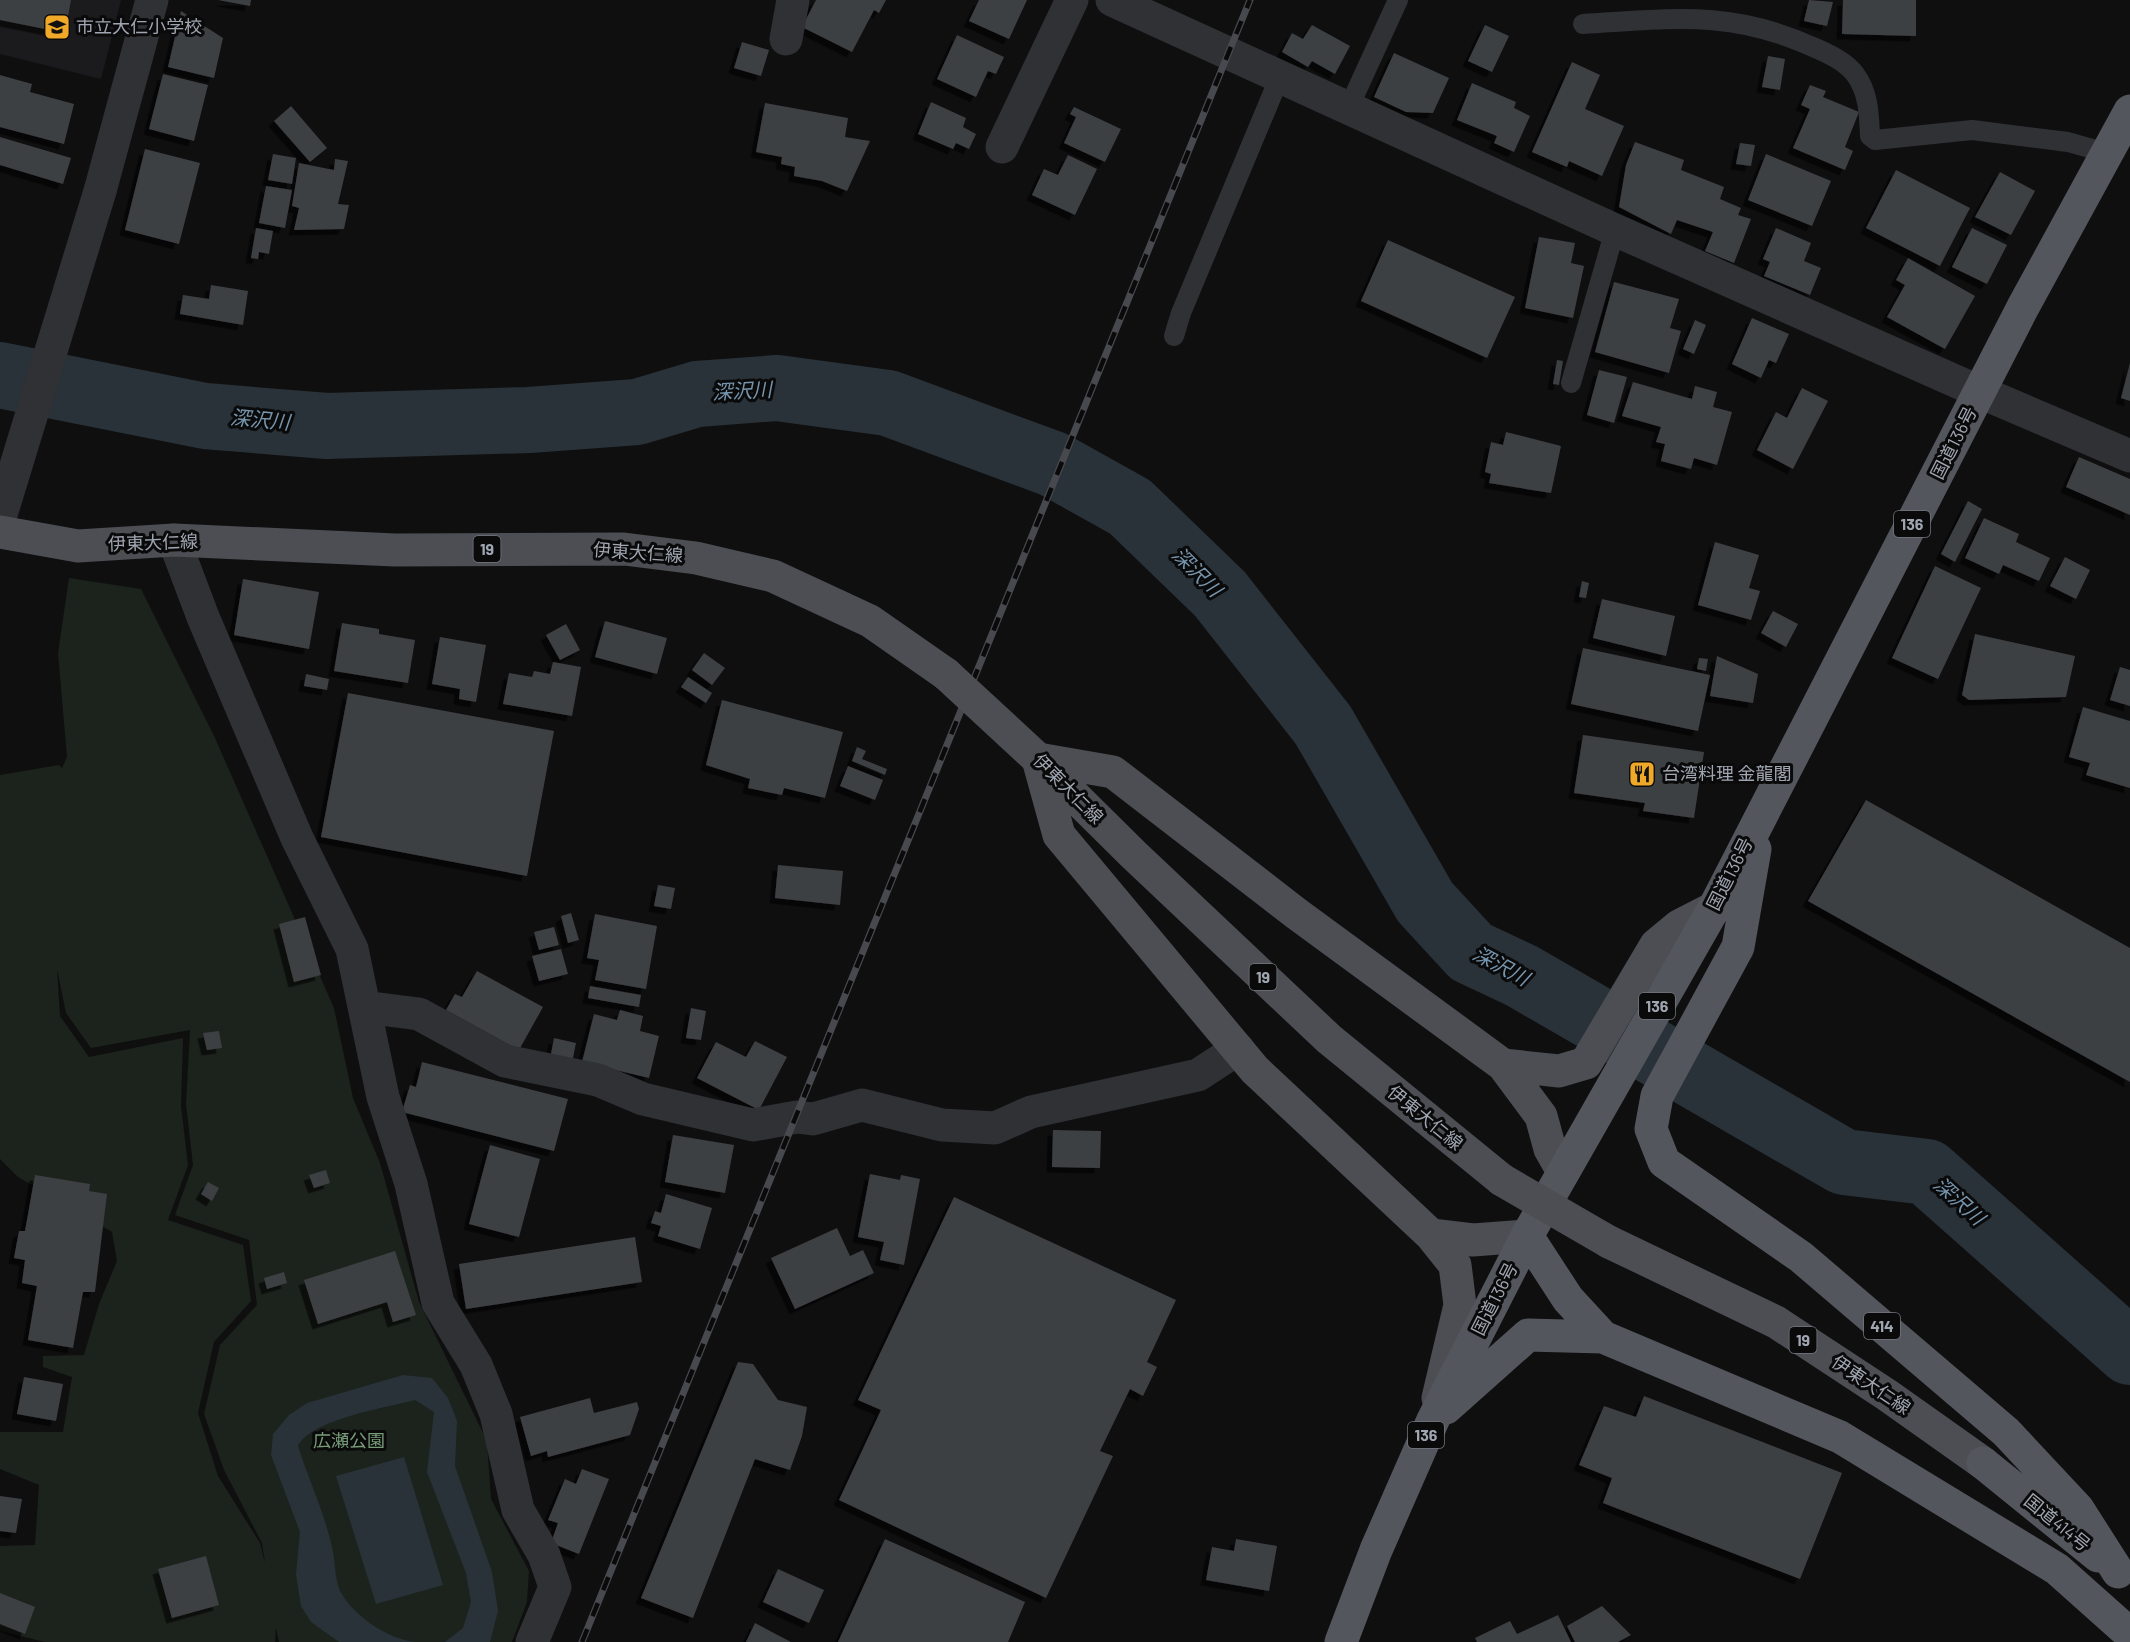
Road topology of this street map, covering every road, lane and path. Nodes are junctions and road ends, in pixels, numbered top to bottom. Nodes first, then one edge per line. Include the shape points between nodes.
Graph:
1 (152, 0) edge
2 (793, 0) edge
3 (1072, 0) edge
4 (1112, 0) edge
5 (1398, 0) edge
6 (1583, 24) dead end
7 (786, 39) dead end
8 (1280, 76) junction
9 (1349, 107) junction
10 (2130, 111) edge
11 (1002, 147) dead end
12 (2107, 153) junction
13 (1615, 230) junction
14 (1174, 336) dead end
15 (1571, 383) dead end
16 (1980, 392) junction
17 (2130, 456) edge
18 (0, 518) edge
19 (0, 532) edge
20 (174, 540) junction
21 (1038, 759) junction
22 (1760, 818) junction
23 (1714, 908) junction
24 (364, 1007) junction
25 (1238, 1049) junction
26 (1503, 1065) junction
27 (1563, 1172) junction
28 (1431, 1235) junction
29 (1527, 1236) junction
30 (1603, 1337) junction
31 (1432, 1420) junction
32 (1983, 1463) joint
33 (2124, 1578) edge
34 (2130, 1634) edge
35 (532, 1642) edge
36 (1341, 1642) edge

1 - 18 street via 100,191
2 - 7 street
3 - 11 street
4 - 8 street
5 - 9 lane
6 - 12 lane via 1714,18 1799,41 1826,53 1855,75 1868,101 1870,136 1875,140 1972,130 2068,142
8 - 9 street
8 - 14 lane
9 - 13 street
10 - 12 highway, 国道136号 / 136
12 - 16 highway, 国道136号 / 136
13 - 15 lane
13 - 16 street
16 - 17 street
16 - 22 highway, 国道136号 / 136
19 - 20 main road, 伊東大仁線 / 19 via 78,546
20 - 21 main road, 伊東大仁線 / 19, bridge via 395,550 624,549 696,558 773,576 870,621 946,674
20 - 24 street via 297,838 351,949
21 - 25 main road via 1059,835
21 - 26 main road via 1113,772 1297,914
21 - 32 main road, 伊東大仁線 / 19, bridge via 1329,1039 1502,1180 1609,1242 1776,1322
22 - 23 highway, 国道136号 / 136
22 - 33 highway, 414 via 1738,947 1657,1096 1651,1129 1664,1162 1801,1257 2006,1432 2078,1509
23 - 26 main road via 1678,926 1656,945 1586,1063 1559,1071
23 - 27 highway, 国道136号 / 136
24 - 25 street via 419,1014 505,1061 598,1080 643,1099 753,1125 797,1117 813,1119 862,1105 942,1125 995,1128 1031,1112 1198,1075
24 - 35 street via 383,1097 411,1184 438,1303 476,1365 496,1414 518,1510 544,1555 555,1587
25 - 28 main road via 1255,1070
26 - 27 main road via 1541,1116 1550,1149
27 - 29 highway, 国道136号 / 136
28 - 29 main road via 1473,1240
28 - 31 main road via 1455,1265 1460,1305
29 - 30 highway via 1568,1299
29 - 31 highway, 国道136号 / 136
30 - 31 highway via 1528,1335
30 - 34 highway via 1840,1437 2057,1569
31 - 36 highway, 国道136号 / 136
32 - 33 highway, 国道414号 / 414

